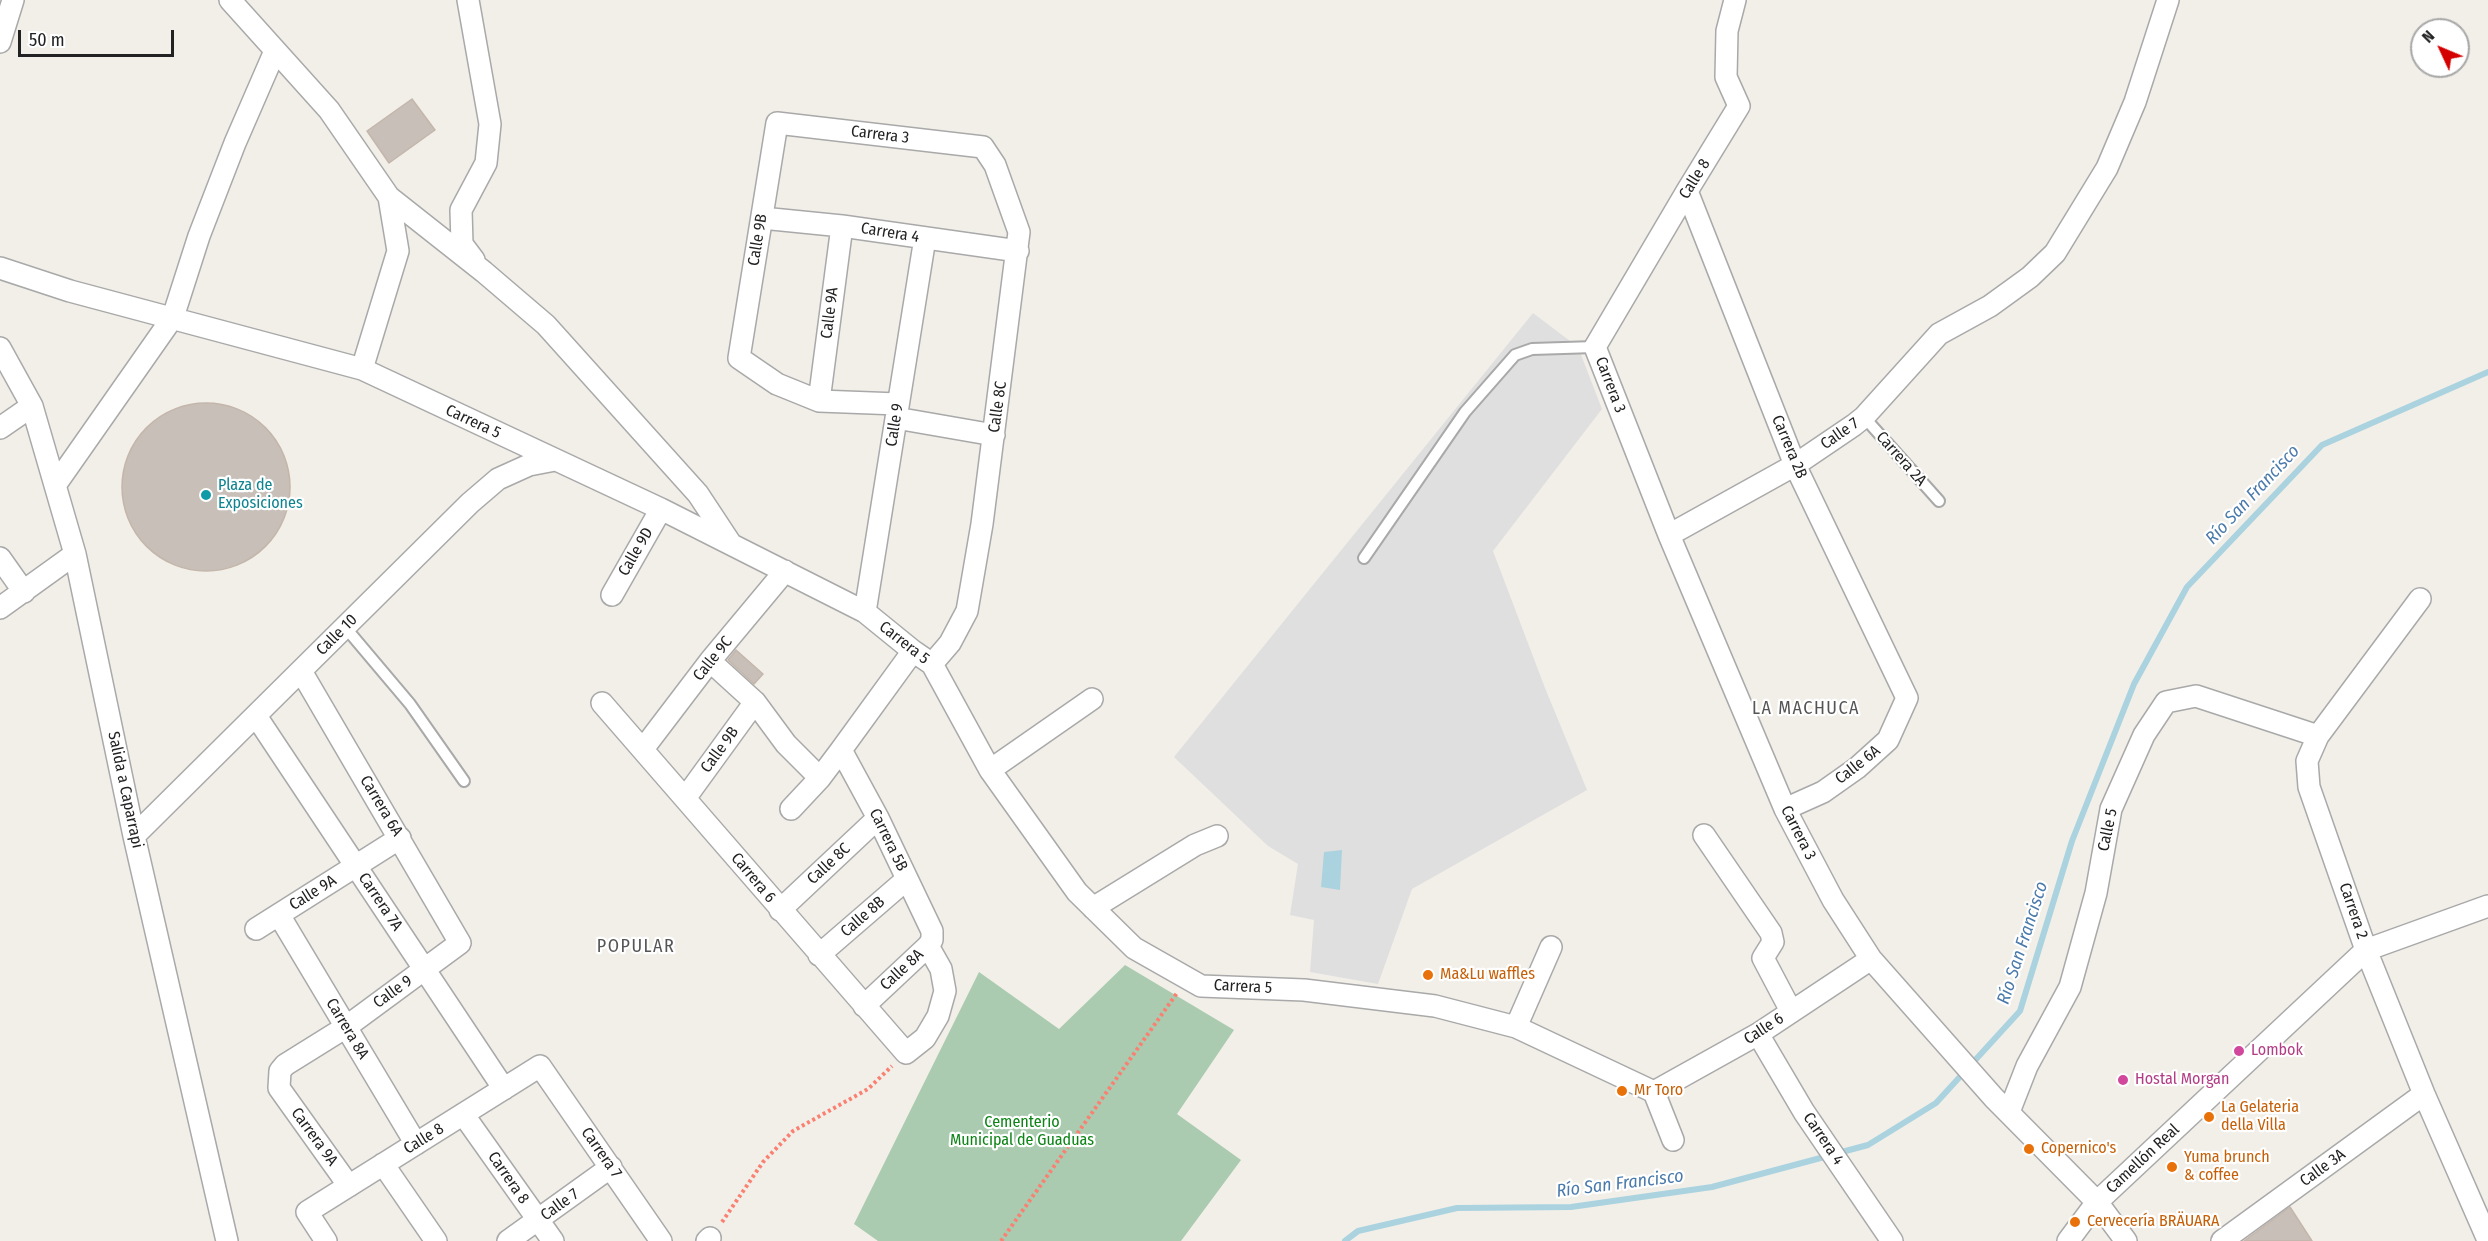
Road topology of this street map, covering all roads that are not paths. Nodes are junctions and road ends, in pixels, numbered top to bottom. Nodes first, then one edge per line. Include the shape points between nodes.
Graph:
1 (13, 0) edge
2 (230, 0) edge
3 (468, 0) edge
4 (1735, 0) edge
5 (2168, 0) edge
6 (0, 42) edge
7 (275, 51) junction
8 (777, 123) joint
9 (983, 147) joint
10 (1687, 191) junction
11 (389, 197) junction
12 (762, 218) junction
13 (842, 226) junction
14 (925, 238) junction
15 (1018, 251) junction
16 (0, 268) edge
17 (484, 272) junction
18 (173, 317) junction
19 (1595, 347) junction
20 (0, 348) edge
21 (362, 369) junction
22 (819, 400) junction
23 (32, 406) junction
24 (897, 411) junction
25 (1864, 417) junction
26 (0, 428) edge
27 (994, 435) junction
28 (555, 460) junction
29 (1795, 465) junction
30 (56, 484) junction
31 (1939, 501) dead end
32 (661, 509) junction
33 (1669, 535) junction
34 (732, 544) junction
35 (75, 555) junction
36 (0, 558) edge
37 (1364, 558) dead end
38 (785, 571) junction
39 (24, 592) junction
40 (612, 595) dead end
41 (2420, 599) dead end
42 (0, 608) edge
43 (865, 612) junction
44 (345, 627) junction
45 (913, 651) junction
46 (710, 661) junction
47 (932, 664) junction
48 (301, 671) junction
49 (1907, 698) joint
50 (1092, 699) dead end
51 (755, 702) junction
52 (602, 703) dead end
53 (256, 716) junction
54 (2318, 736) junction
55 (643, 750) junction
56 (841, 750) junction
57 (990, 770) junction
58 (820, 778) junction
59 (464, 781) dead end
60 (686, 797) junction
61 (791, 809) dead end
62 (1785, 809) junction
63 (878, 818) junction
64 (1704, 835) dead end
65 (134, 836) junction
66 (1217, 836) dead end
67 (400, 838) junction
68 (356, 866) junction
69 (907, 879) junction
70 (2488, 906) edge
71 (1093, 908) junction
72 (780, 910) junction
73 (279, 915) junction
74 (256, 929) dead end
75 (930, 938) junction
76 (460, 943) joint
77 (1551, 947) dead end
78 (2366, 950) junction
79 (819, 955) junction
80 (1871, 959) junction
81 (424, 969) junction
82 (864, 1006) junction
83 (1791, 1011) junction
84 (346, 1027) junction
85 (1516, 1027) junction
86 (1758, 1034) junction
87 (540, 1066) joint
88 (279, 1088) joint
89 (504, 1089) junction
90 (1654, 1092) junction
91 (2424, 1094) junction
92 (2002, 1105) junction
93 (463, 1114) junction
94 (1673, 1140) dead end
95 (416, 1144) junction
96 (383, 1164) junction
97 (611, 1167) junction
98 (349, 1186) junction
99 (2097, 1202) junction
100 (539, 1221) junction
101 (2488, 1240) edge
102 (227, 1241) edge
103 (326, 1241) edge
104 (436, 1241) edge
105 (508, 1241) edge
106 (553, 1241) edge
107 (661, 1241) edge
108 (1892, 1241) edge
109 (2068, 1241) edge
110 (2126, 1241) edge
111 (2222, 1241) edge

1 - 6 street
2 - 7 street
3 - 17 street via 490,124 486,163 461,210 462,244
4 - 10 street, Calle 8 via 1727,31 1726,77 1739,106
5 - 25 street, Calle 7 via 2135,102 2107,168 2055,253 1990,306 1939,334
7 - 11 street via 329,110
7 - 18 street via 207,215
8 - 9 street, Carrera 3
8 - 12 street, Calle 9B
9 - 15 street, Calle 8C via 995,165 1019,232
10 - 19 street, Calle 8
10 - 29 street, Carrera 2B
11 - 17 street
11 - 21 street via 398,251
12 - 13 street, Carrera 4
12 - 22 street, Calle 9B via 739,358 777,384
13 - 14 street, Carrera 4
13 - 22 street, Calle 9A
14 - 15 street, Carrera 4
14 - 24 street, Calle 9
15 - 27 street, Calle 8C
16 - 18 street, Carrera 5 via 70,291
17 - 34 street via 546,325 698,494
18 - 21 street, Carrera 5
18 - 30 street
19 - 33 street, Carrera 3
19 - 37 lane via 1532,349 1515,355 1465,412
20 - 23 street, Salida a Caparrapi
21 - 28 street, Carrera 5
22 - 24 street
23 - 26 street
23 - 30 street, Salida a Caparrapi
24 - 27 street
24 - 43 street, Calle 9
25 - 29 street, Calle 7
25 - 31 lane, Carrera 2A
27 - 47 street, Calle 8C via 967,611 950,643
28 - 32 street, Carrera 5
28 - 44 street, Calle 10 via 529,465 498,479
29 - 33 street, Calle 7
29 - 49 street, Carrera 2B
30 - 35 street, Salida a Caparrapi
32 - 34 street, Carrera 5
32 - 40 street, Calle 9D
33 - 62 street, Carrera 3
34 - 38 street, Carrera 5
35 - 39 street
35 - 65 street, Salida a Caparrapi
36 - 39 street
38 - 43 street, Carrera 5
38 - 46 street, Calle 9C
39 - 42 street
41 - 54 street, Carrera 2
43 - 45 street, Carrera 5
44 - 48 street, Calle 10
44 - 59 lane via 410,704
45 - 47 street, Carrera 5
45 - 56 street
46 - 51 street
46 - 55 street, Calle 9C
47 - 57 street, Carrera 5
48 - 53 street, Calle 10
48 - 67 street, Carrera 6A
49 - 62 street, Calle 6A via 1888,740 1823,792
50 - 57 street
51 - 58 street via 786,744
51 - 60 street, Calle 9B
52 - 55 street, Carrera 6
53 - 65 street, Calle 10
53 - 68 street, Carrera 7A
54 - 78 street, Carrera 2 via 2307,762 2309,788
54 - 92 street, Calle 5 via 2196,696 2166,702 2144,735 2111,808 2096,892 2070,987
55 - 60 street, Carrera 6
56 - 58 street
56 - 63 street, Carrera 5B
57 - 71 street, Carrera 5 via 1077,892
58 - 61 street
60 - 72 street, Carrera 6
62 - 80 street, Carrera 3 via 1833,900
63 - 69 street, Carrera 5B
63 - 72 street, Calle 8C
64 - 83 street via 1771,933 1773,942 1763,958
65 - 102 street, Salida a Caparrapi
66 - 71 street via 1195,845
67 - 68 street, Calle 9A
67 - 76 street, Carrera 6A
68 - 73 street, Calle 9A
68 - 81 street, Carrera 7A
69 - 75 street, Carrera 5B
69 - 79 street, Calle 8B
70 - 78 street, Camellón Real
71 - 85 street, Carrera 5 via 1134,948 1201,986 1304,990 1434,1005
72 - 79 street, Carrera 6
73 - 74 street, Calle 9A
73 - 84 street, Carrera 8A
75 - 82 street, Calle 8A
75 - 82 street, Carrera 6 via 945,991 938,1016 925,1038 906,1053
76 - 81 street, Calle 9
77 - 85 street
78 - 91 street, Carrera 2
78 - 99 street, Camellón Real
79 - 82 street, Carrera 6
80 - 83 street, Calle 6
80 - 92 street, Carrera 3
81 - 84 street, Calle 9
81 - 89 street, Carrera 7A
83 - 86 street, Calle 6
84 - 88 street, Calle 9 via 285,1065 280,1071
84 - 95 street, Carrera 8A
85 - 90 street, Carrera 5
86 - 90 street, Calle 6
86 - 108 street, Carrera 4 via 1804,1112
87 - 89 street, Calle 8
87 - 97 street, Carrera 7
88 - 98 street, Carrera 9A
89 - 93 street, Calle 8
90 - 94 street
91 - 101 street, Carrera 2
91 - 111 street, Calle 3A
92 - 99 street, Carrera 3
93 - 95 street, Calle 8
93 - 100 street, Carrera 8
95 - 96 street, Calle 8
96 - 98 street, Calle 8
96 - 104 street
97 - 100 street, Calle 7
97 - 107 street, Carrera 7
98 - 103 street, Calle 8 via 307,1212
99 - 109 street, Camellón Real
99 - 110 street, Carrera 3
100 - 105 street, Calle 7
100 - 106 street, Carrera 8

